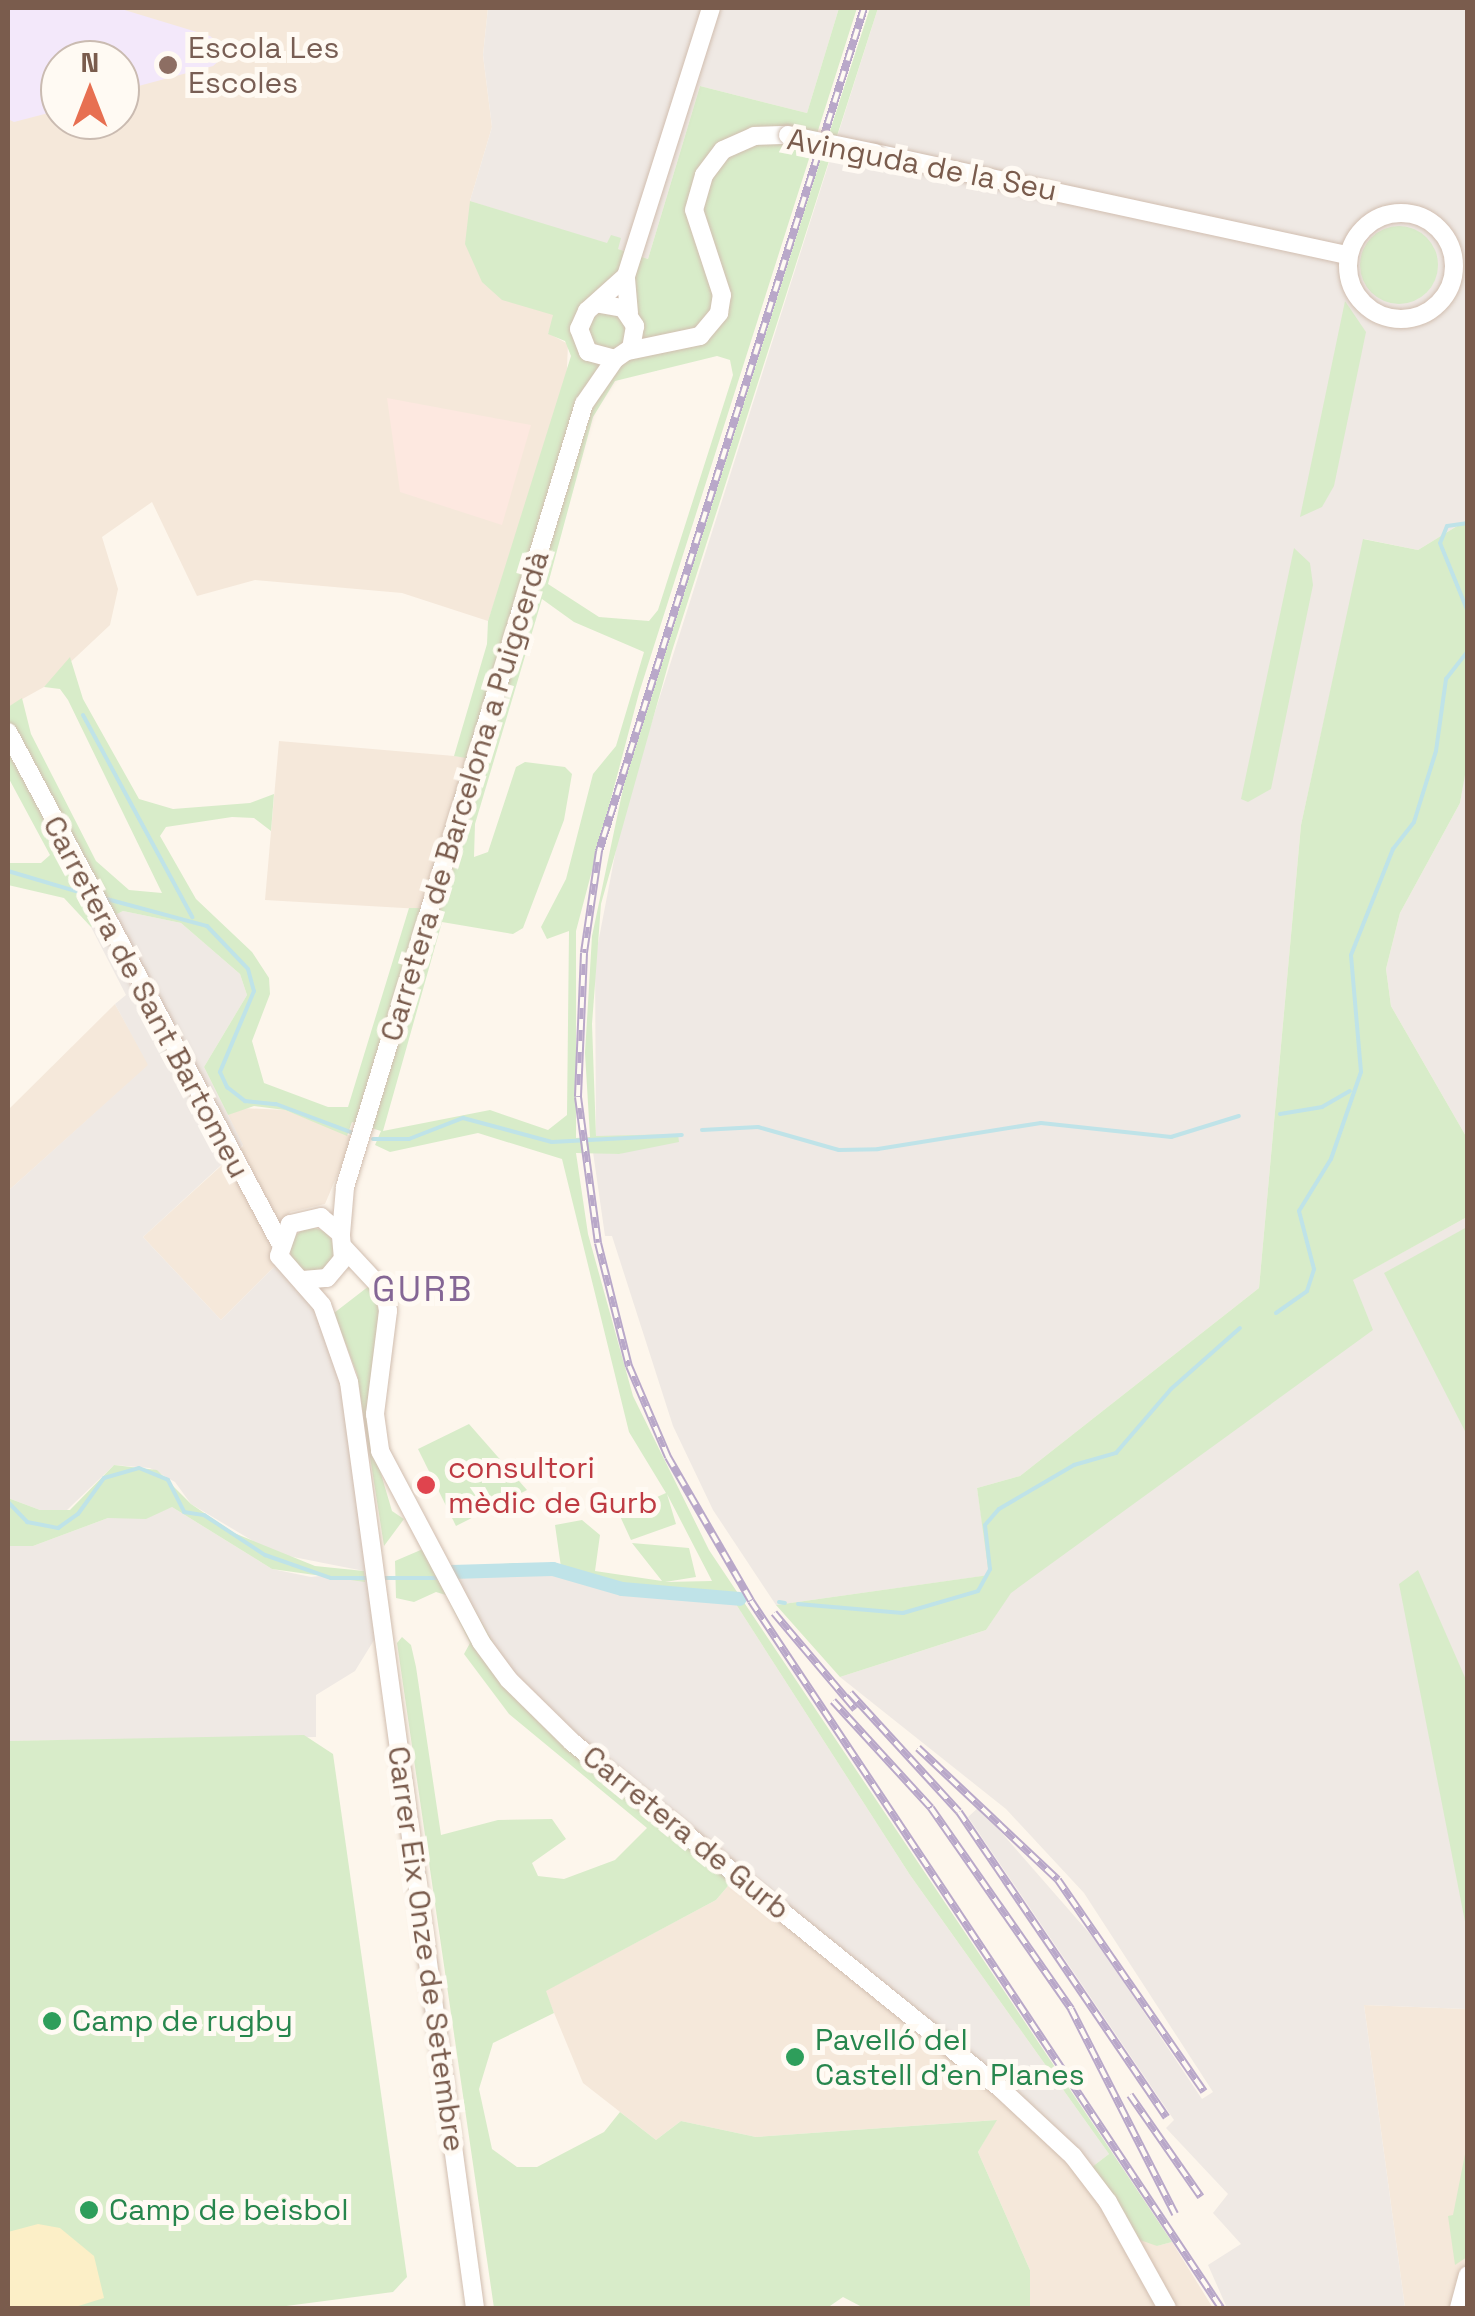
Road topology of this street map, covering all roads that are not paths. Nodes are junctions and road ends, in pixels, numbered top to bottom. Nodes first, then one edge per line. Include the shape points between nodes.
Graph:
1 (710, 8) edge
2 (1348, 256) junction
3 (626, 276) junction
4 (1460, 277) edge
5 (600, 304) junction
6 (632, 318) junction
7 (676, 344) junction
8 (585, 349) junction
9 (622, 355) junction
10 (584, 404) junction
11 (8, 732) edge
12 (345, 1186) junction
13 (262, 1206) junction
14 (318, 1216) junction
15 (296, 1220) junction
16 (343, 1241) junction
17 (279, 1242) junction
18 (331, 1274) junction
19 (367, 1274) junction
20 (303, 1280) junction
21 (322, 1305) junction
22 (1468, 2275) edge
23 (474, 2308) edge
24 (1167, 2308) edge
25 (1460, 2308) edge

1 - 3 street
2 - 4 street via 1356,295 1387,318 1422,314
2 - 4 street via 1372,220 1408,213 1446,237
2 - 7 street, Avinguda de la Seu, bridge via 788,135 754,136 724,150 704,175 694,210 722,296 719,313 700,336
3 - 5 street
3 - 6 street
5 - 6 street
5 - 8 street, Carretera de Barcelona a Puigcerdà via 580,324
6 - 7 street
6 - 9 street
7 - 9 street, Avinguda de la Seu
8 - 9 street
8 - 10 street, Carretera de Barcelona a Puigcerdà
9 - 10 street, Carretera de Barcelona a Puigcerdà
10 - 12 street, Carretera de Barcelona a Puigcerdà
11 - 13 street, Carretera de Sant Bartomeu via 228,1156
12 - 14 street, Carretera de Barcelona a Puigcerdà
12 - 16 street, Carretera de Barcelona a Puigcerdà
13 - 15 street, Carretera de Sant Bartomeu
13 - 17 street, Carretera de Sant Bartomeu
14 - 15 street
14 - 16 street
15 - 17 street
16 - 18 street
16 - 19 street, Carretera de Gurb
17 - 20 street via 283,1265
18 - 19 street
18 - 20 street
18 - 21 street
19 - 24 street, Carretera de Gurb via 385,1292 388,1311 374,1430 445,1575 509,1680 557,1728 1000,2088 1073,2156 1108,2202
20 - 21 street
21 - 23 street, Carrer Eix Onze de Setembre via 349,1382
22 - 25 street

